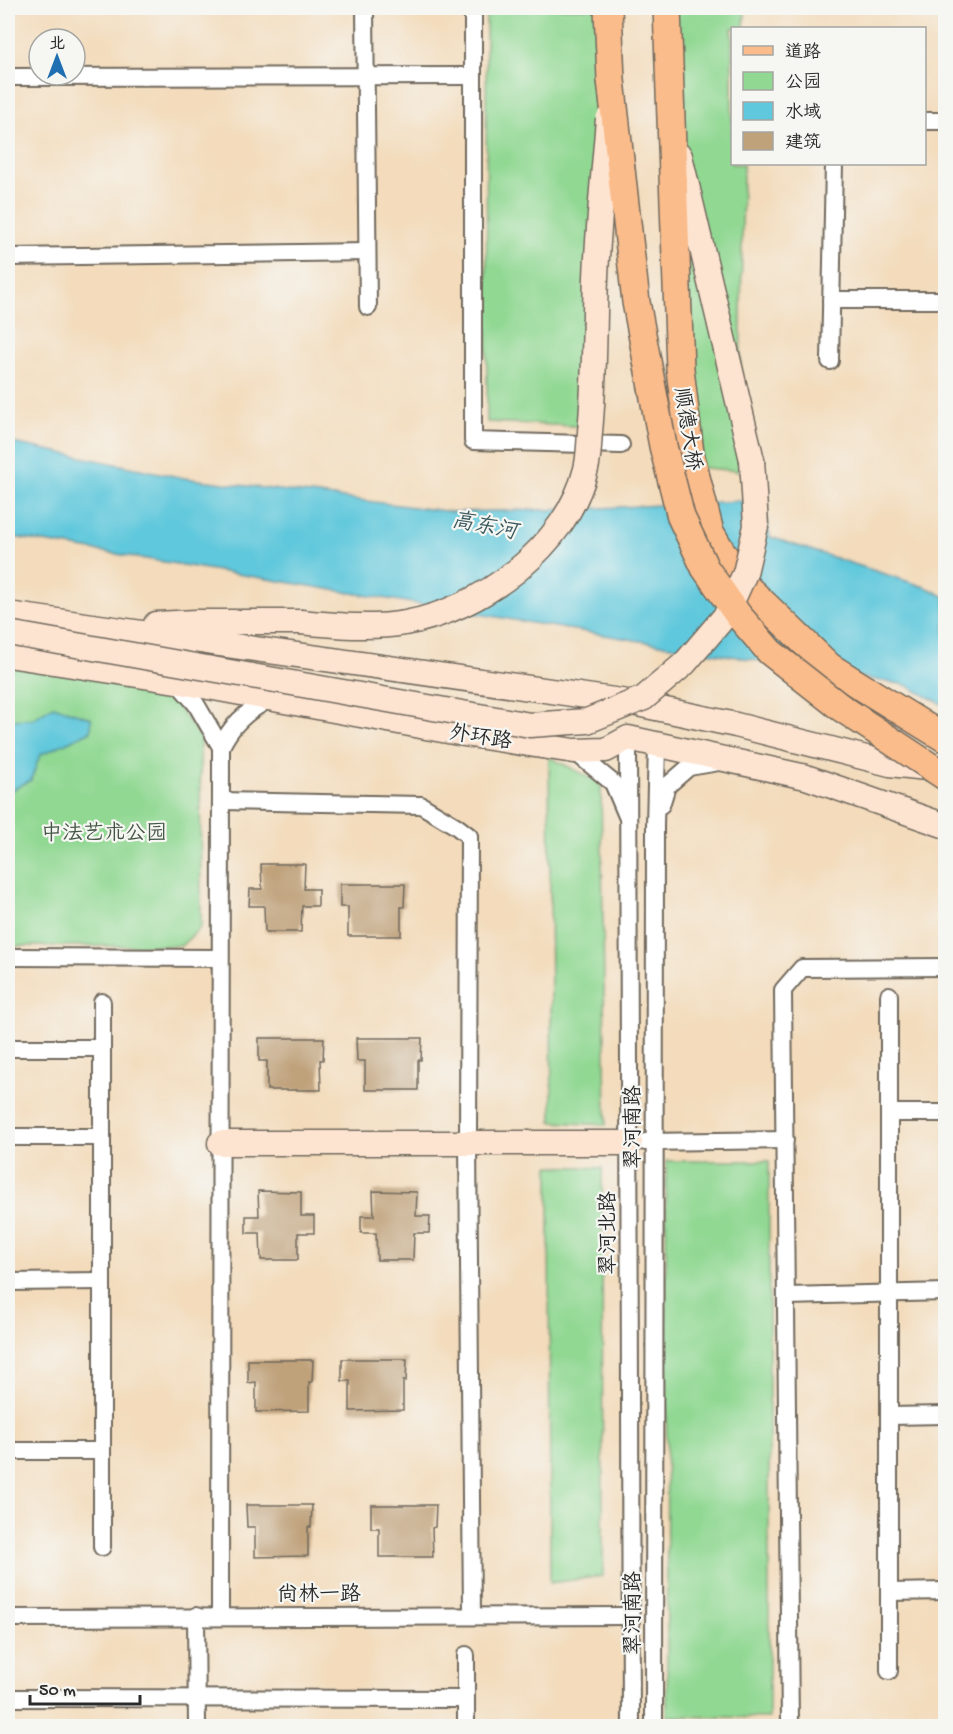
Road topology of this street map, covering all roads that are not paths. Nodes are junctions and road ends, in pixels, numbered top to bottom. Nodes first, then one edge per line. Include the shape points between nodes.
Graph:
1 (365, 8) edge
2 (473, 8) edge
3 (608, 8) edge
4 (667, 8) edge
5 (366, 76) junction
6 (473, 76) junction
7 (8, 77) edge
8 (611, 80) junction
9 (670, 109) junction
10 (926, 121) edge
11 (945, 121) edge
12 (834, 165) edge
13 (367, 252) junction
14 (8, 257) edge
15 (831, 300) junction
16 (945, 300) edge
17 (368, 307) dead end
18 (830, 361) dead end
19 (621, 445) dead end
20 (8, 614) edge
21 (104, 628) junction
22 (8, 633) edge
23 (8, 655) edge
24 (176, 681) junction
25 (271, 699) junction
26 (628, 702) junction
27 (658, 708) junction
28 (628, 738) junction
29 (945, 739) edge
30 (657, 744) junction
31 (221, 747) junction
32 (574, 751) junction
33 (730, 760) junction
34 (945, 770) edge
35 (945, 777) edge
36 (221, 801) junction
37 (630, 824) junction
38 (655, 826) junction
39 (945, 826) edge
40 (8, 957) edge
41 (220, 958) junction
42 (945, 967) edge
43 (889, 995) dead end
44 (102, 1002) dead end
45 (8, 1048) edge
46 (102, 1048) junction
47 (889, 1113) junction
48 (945, 1113) edge
49 (8, 1137) edge
50 (102, 1137) junction
51 (785, 1140) junction
52 (655, 1141) junction
53 (468, 1142) junction
54 (220, 1143) junction
55 (630, 1143) junction
56 (102, 1281) junction
57 (8, 1282) edge
58 (945, 1292) edge
59 (889, 1293) junction
60 (787, 1296) junction
61 (945, 1415) edge
62 (889, 1416) junction
63 (8, 1451) edge
64 (102, 1451) junction
65 (102, 1547) dead end
66 (945, 1591) edge
67 (889, 1592) junction
68 (472, 1615) junction
69 (196, 1616) junction
70 (220, 1616) junction
71 (630, 1616) junction
72 (8, 1618) edge
73 (466, 1655) dead end
74 (889, 1671) dead end
75 (8, 1698) edge
76 (197, 1699) junction
77 (466, 1700) junction
78 (197, 1726) edge
79 (466, 1726) edge
80 (631, 1726) edge
81 (654, 1726) edge
82 (790, 1726) edge

1 - 5 street
2 - 6 street
3 - 8 main road
4 - 9 main road, 顺德大桥
5 - 6 street
5 - 7 street
5 - 13 street
6 - 19 street via 473,441
8 - 21 street, bridge via 586,468 575,499 528,562 488,592 438,616 402,624 196,622
8 - 35 main road, bridge via 636,302 663,446 681,517 705,568 770,652 840,708
9 - 22 street, bridge via 752,460 756,526 745,573 726,615 685,663 644,698 587,721 530,725
9 - 29 main road, 顺德大桥 via 680,369 690,453 710,532 738,579 830,667
10 - 11 street
12 - 15 street
13 - 14 street
13 - 17 street
15 - 16 street
15 - 18 street
20 - 21 street
21 - 26 street
23 - 24 street, 外环路
24 - 25 street, 外环路
24 - 31 street via 196,704
25 - 31 street via 257,705 228,731
25 - 32 street, 外环路
26 - 27 street
26 - 28 street
27 - 30 street
27 - 34 street via 890,764
28 - 30 street
28 - 32 street, 外环路 via 606,750
28 - 37 street, 翠河北路
30 - 33 street
30 - 38 street, 翠河南路
31 - 36 street
32 - 37 street via 613,783
33 - 38 street via 689,767 667,786
33 - 39 street via 806,777
36 - 41 street
36 - 53 street via 421,805 469,836
37 - 55 street, 翠河北路
38 - 52 street, 翠河南路
40 - 41 street
41 - 54 street
42 - 51 street via 802,968 783,990
43 - 47 street
44 - 46 street
45 - 46 street
46 - 50 street
47 - 48 street
47 - 59 street
49 - 50 street
50 - 56 street
51 - 52 street
51 - 60 street
52 - 55 street
52 - 81 street, 翠河南路
53 - 54 street
53 - 55 street
53 - 68 street
54 - 70 street
55 - 71 street, 翠河北路
56 - 57 street
56 - 64 street
58 - 59 street
59 - 60 street
59 - 62 street
60 - 82 street
61 - 62 street
62 - 67 street
63 - 64 street
64 - 65 street
66 - 67 street
67 - 74 street
68 - 70 street, 尚林一路
68 - 71 street, 尚林一路
69 - 70 street, 尚林一路
69 - 72 street, 尚林一路
69 - 76 street
71 - 80 street, 翠河北路
73 - 77 street
75 - 76 street
76 - 77 street
76 - 78 street
77 - 79 street

